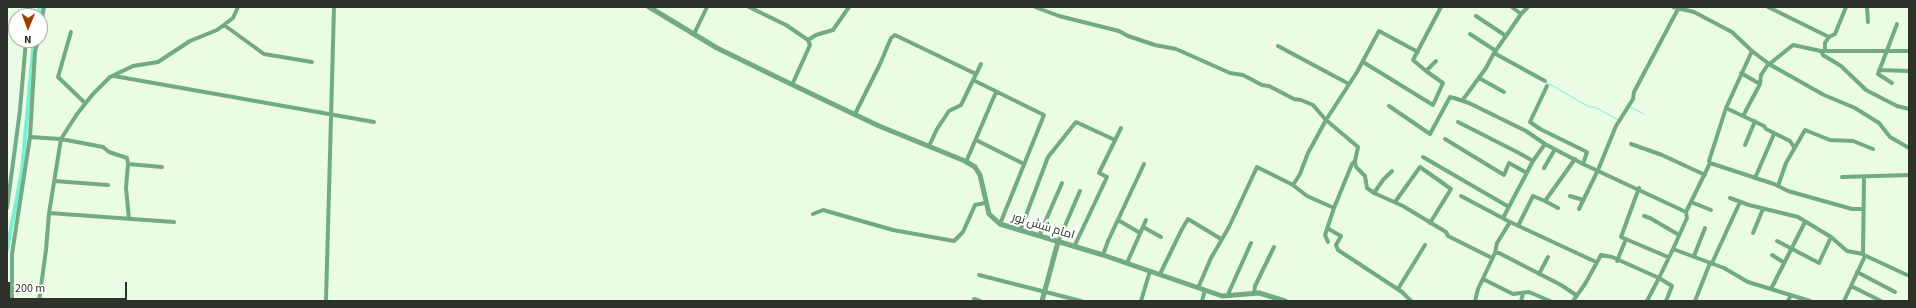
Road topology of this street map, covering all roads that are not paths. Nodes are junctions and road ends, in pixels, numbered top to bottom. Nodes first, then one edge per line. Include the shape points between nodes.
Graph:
1 (238, 7) edge
2 (334, 7) edge
3 (707, 7) edge
4 (749, 7) edge
5 (849, 7) edge
6 (1035, 7) edge
7 (1441, 7) edge
8 (1512, 7) edge
9 (1528, 7) edge
10 (1673, 7) edge
11 (1768, 7) edge
12 (1846, 7) edge
13 (1867, 7) edge
14 (652, 8) edge
15 (1678, 9) junction
16 (1521, 14) junction
17 (1476, 16) dead end
18 (1868, 22) dead end
19 (224, 24) junction
20 (1897, 24) dead end
21 (71, 32) dead end
22 (694, 34) junction
23 (1470, 34) dead end
24 (1506, 36) junction
25 (1829, 37) junction
26 (808, 40) junction
27 (1278, 46) dead end
28 (25, 48) edge
29 (36, 48) edge
30 (1823, 50) junction
31 (1886, 50) junction
32 (1752, 51) junction
33 (1909, 51) edge
34 (1418, 52) junction
35 (1495, 52) junction
36 (1436, 61) dead end
37 (312, 62) dead end
38 (1363, 62) junction
39 (981, 64) dead end
40 (1769, 64) junction
41 (1879, 70) junction
42 (1426, 71) junction
43 (1909, 71) edge
44 (976, 73) junction
45 (1741, 73) junction
46 (113, 76) junction
47 (1478, 78) junction
48 (973, 80) junction
49 (1545, 81) dead end
50 (1892, 83) dead end
51 (1349, 84) junction
52 (1760, 84) junction
53 (794, 85) junction
54 (1547, 86) dead end
55 (996, 92) junction
56 (1504, 92) dead end
57 (1462, 101) junction
58 (85, 103) junction
59 (1389, 106) dead end
60 (1726, 108) junction
61 (1909, 109) edge
62 (330, 114) junction
63 (855, 114) junction
64 (1743, 116) junction
65 (1326, 120) junction
66 (1755, 121) junction
67 (374, 122) dead end
68 (1458, 122) dead end
69 (1121, 128) dead end
70 (1774, 134) junction
71 (30, 137) junction
72 (61, 140) junction
73 (976, 140) junction
74 (1115, 140) junction
75 (1445, 140) dead end
76 (1545, 144) junction
77 (1631, 144) dead end
78 (1745, 145) dead end
79 (929, 146) junction
80 (1794, 147) junction
81 (1873, 148) dead end
82 (1909, 148) edge
83 (1555, 149) junction
84 (1423, 157) dead end
85 (1575, 159) junction
86 (1356, 161) junction
87 (1533, 161) junction
88 (966, 162) junction
89 (1710, 163) junction
90 (128, 164) junction
91 (1024, 164) junction
92 (1144, 164) dead end
93 (1584, 164) junction
94 (162, 167) dead end
95 (1544, 168) dead end
96 (1598, 170) junction
97 (1392, 171) dead end
98 (1527, 173) junction
99 (1705, 175) junction
100 (1909, 175) edge
101 (1864, 176) junction
102 (1842, 177) dead end
103 (1755, 178) junction
104 (54, 181) junction
105 (1062, 183) dead end
106 (108, 185) dead end
107 (1293, 185) junction
108 (1778, 186) junction
109 (1638, 188) junction
110 (1080, 192) dead end
111 (1374, 193) junction
112 (1461, 196) dead end
113 (1570, 196) dead end
114 (1730, 198) dead end
115 (1583, 200) junction
116 (1544, 201) junction
117 (1395, 202) junction
118 (1691, 202) junction
119 (1740, 202) junction
120 (985, 203) junction
121 (1509, 207) junction
122 (7, 208) edge
123 (1334, 208) junction
124 (1558, 208) dead end
125 (1579, 209) dead end
126 (1763, 209) junction
127 (1862, 209) junction
128 (1711, 210) dead end
129 (1686, 212) junction
130 (49, 213) junction
131 (813, 214) dead end
132 (1644, 216) dead end
133 (1503, 218) junction
134 (129, 219) junction
135 (1118, 220) junction
136 (1146, 220) dead end
137 (174, 222) dead end
138 (1510, 222) junction
139 (1805, 222) junction
140 (1430, 223) junction
141 (1000, 224) junction
142 (1518, 226) junction
143 (1143, 227) junction
144 (1326, 228) junction
145 (1705, 228) dead end
146 (1020, 231) junction
147 (1140, 233) junction
148 (1753, 233) dead end
149 (1679, 235) junction
150 (1039, 236) junction
151 (1161, 237) dead end
152 (1831, 237) junction
153 (1221, 239) junction
154 (1626, 239) junction
155 (1777, 241) dead end
156 (1058, 242) junction
157 (1328, 242) dead end
158 (1251, 243) dead end
159 (1425, 245) dead end
160 (1074, 247) junction
161 (1274, 247) dead end
162 (1673, 249) junction
163 (1791, 249) junction
164 (1495, 253) junction
165 (1103, 255) junction
166 (1772, 255) dead end
167 (1864, 255) junction
168 (1694, 256) junction
169 (1548, 257) dead end
170 (1668, 257) junction
171 (1492, 258) junction
172 (1618, 260) junction
173 (1596, 262) junction
174 (1783, 262) junction
175 (1127, 263) junction
176 (1711, 263) junction
177 (1150, 271) junction
178 (1857, 272) junction
179 (1160, 274) junction
180 (1539, 274) junction
181 (979, 275) dead end
182 (1907, 275) dead end
183 (1483, 278) junction
184 (1659, 278) junction
185 (1851, 286) junction
186 (1198, 288) junction
187 (1771, 288) junction
188 (1398, 289) junction
189 (1205, 290) junction
190 (1044, 292) junction
191 (1895, 292) dead end
192 (1254, 294) junction
193 (1523, 294) junction
194 (1790, 295) junction
195 (1229, 296) junction
196 (1574, 298) edge
197 (974, 299) dead end
198 (1273, 299) edge
199 (12, 301) edge
200 (39, 301) edge
201 (326, 301) edge
202 (980, 301) edge
203 (1042, 301) edge
204 (1081, 301) edge
205 (1141, 301) edge
206 (1202, 301) edge
207 (1285, 301) edge
208 (1411, 301) edge
209 (1475, 301) edge
210 (1521, 301) edge
211 (1550, 301) edge
212 (1579, 301) edge
213 (1647, 301) edge
214 (1666, 301) edge
215 (1695, 301) edge
216 (1788, 301) edge
217 (1810, 301) edge
218 (1844, 301) edge
219 (1881, 301) edge

1 - 19 street via 233,18
2 - 62 street
3 - 22 street
4 - 26 street via 786,25
5 - 26 street via 833,30
6 - 65 street via 1059,16 1119,31 1155,45 1176,49 1230,73 1243,75 1313,105
7 - 34 street
8 - 16 street
9 - 16 street
10 - 15 street
11 - 25 street
12 - 25 street via 1835,34
13 - 18 street
14 - 22 street, امام شش نور
15 - 32 street via 1694,12 1732,32
15 - 96 street via 1634,92 1633,99 1616,126
16 - 24 street
17 - 24 street
19 - 37 street via 264,54
19 - 46 street via 217,30 190,41 158,62 133,66
20 - 31 street
21 - 58 street via 58,77
22 - 53 street, امام شش نور via 717,48
23 - 35 street
24 - 35 street
25 - 30 street
26 - 53 street via 810,45
27 - 51 street
28 - 122 street
29 - 71 street
30 - 31 street
30 - 40 street via 1793,45
30 - 61 street via 1823,55 1841,66 1866,90 1897,106
31 - 33 street
31 - 41 street
32 - 40 street
32 - 45 street
34 - 38 street via 1379,31
34 - 42 street via 1413,62
35 - 47 street
35 - 49 street
36 - 42 street
38 - 42 street via 1433,104 1443,83
38 - 51 street
39 - 44 street
40 - 52 street via 1761,75
40 - 82 street via 1855,108 1879,123 1890,137
41 - 43 street
41 - 50 street via 1879,76
44 - 48 street
44 - 63 street via 895,35
45 - 52 street
45 - 60 street
46 - 58 street
46 - 62 street
47 - 56 street
47 - 57 street
48 - 55 street
48 - 79 street via 961,105 949,111
51 - 65 street
52 - 64 street
53 - 63 street, امام شش نور
54 - 93 street via 1530,122 1587,152
55 - 73 street
55 - 91 street via 1044,115
57 - 59 street via 1450,97 1430,134
57 - 76 street via 1526,131
58 - 72 street
60 - 64 street
60 - 89 street
62 - 67 street
62 - 201 street
63 - 79 street, امام شش نور
64 - 66 street
65 - 86 street via 1358,147
65 - 107 street
66 - 70 street
66 - 78 street
68 - 87 street
69 - 74 street
70 - 80 street via 1790,141
70 - 103 street
71 - 72 street
71 - 199 street via 12,254
72 - 90 street via 103,147 126,158
72 - 104 street
73 - 88 street
73 - 91 street
74 - 146 street via 1076,122 1048,157
74 - 160 street via 1099,173 1107,177
75 - 98 street via 1504,175 1509,163
76 - 83 street
76 - 87 street
77 - 99 street
79 - 88 street, امام شش نور
80 - 81 street via 1805,130 1830,140 1853,141
80 - 108 street
83 - 85 street
83 - 95 street
84 - 121 street
85 - 93 street
85 - 116 street
86 - 111 street via 1356,167 1365,176 1367,188
86 - 123 street via 1352,164
87 - 98 street
88 - 120 street, امام شش نور via 980,175
89 - 99 street
89 - 103 street
90 - 94 street
90 - 134 street via 126,188
91 - 141 street
92 - 135 street
93 - 96 street
96 - 109 street
96 - 115 street
97 - 111 street
98 - 121 street
99 - 118 street
100 - 101 street
101 - 102 street
101 - 127 street
103 - 108 street
104 - 106 street
104 - 130 street
105 - 150 street
107 - 123 street via 1307,196
107 - 153 street via 1257,167
108 - 127 street via 1828,203
109 - 129 street
109 - 154 street via 1621,237
110 - 156 street
111 - 117 street
112 - 133 street
113 - 115 street
114 - 119 street
115 - 125 street
116 - 124 street
116 - 142 street via 1533,196
117 - 140 street
117 - 140 street via 1420,168 1451,189
118 - 128 street
118 - 129 street
119 - 126 street
119 - 176 street
120 - 131 street via 975,205 963,232 954,241 892,230 823,210
120 - 141 street, امام شش نور via 989,214
121 - 133 street
123 - 144 street
126 - 139 street
126 - 148 street
127 - 167 street
129 - 149 street via 1687,218
130 - 134 street
130 - 200 street
132 - 149 street
133 - 138 street
134 - 137 street
135 - 147 street
135 - 165 street
136 - 143 street
138 - 142 street
138 - 164 street via 1497,243
139 - 152 street
139 - 163 street
140 - 171 street via 1446,232 1448,236
141 - 146 street, امام شش نور
142 - 173 street
143 - 147 street
143 - 151 street
144 - 157 street
144 - 188 street via 1342,236 1336,245 1338,250
145 - 168 street
146 - 150 street, امام شش نور
147 - 175 street
149 - 162 street
150 - 156 street, امام شش نور
152 - 163 street via 1819,263
152 - 167 street via 1848,252
153 - 179 street via 1188,219
153 - 186 street
154 - 170 street
154 - 172 street
155 - 163 street
156 - 160 street, امام شش نور
156 - 190 street
158 - 195 street
159 - 188 street
160 - 165 street, امام شش نور
161 - 192 street via 1255,286
162 - 168 street
162 - 170 street
163 - 174 street
164 - 171 street
164 - 180 street via 1499,252
165 - 175 street, امام شش نور
166 - 174 street
167 - 178 street
167 - 182 street
168 - 176 street
169 - 180 street
170 - 184 street
171 - 183 street
172 - 173 street via 1601,255
172 - 184 street
173 - 196 street via 1585,284
174 - 187 street
175 - 177 street, امام شش نور
176 - 187 street via 1748,282
176 - 215 street
177 - 179 street, امام شش نور
177 - 205 street
178 - 185 street
178 - 191 street
179 - 186 street, امام شش نور
180 - 196 street via 1561,285
181 - 190 street
183 - 193 street via 1513,294
183 - 209 street
184 - 213 street
184 - 214 street via 1672,286
185 - 218 street
185 - 219 street
186 - 189 street, امام شش نور
187 - 194 street
188 - 208 street
189 - 195 street, امام شش نور
189 - 206 street
190 - 203 street
190 - 204 street
192 - 195 street, امام شش نور
192 - 198 street, امام شش نور
193 - 210 street
193 - 211 street via 1529,292
194 - 216 street
194 - 217 street
196 - 212 street
197 - 202 street
198 - 207 street, امام شش نور

